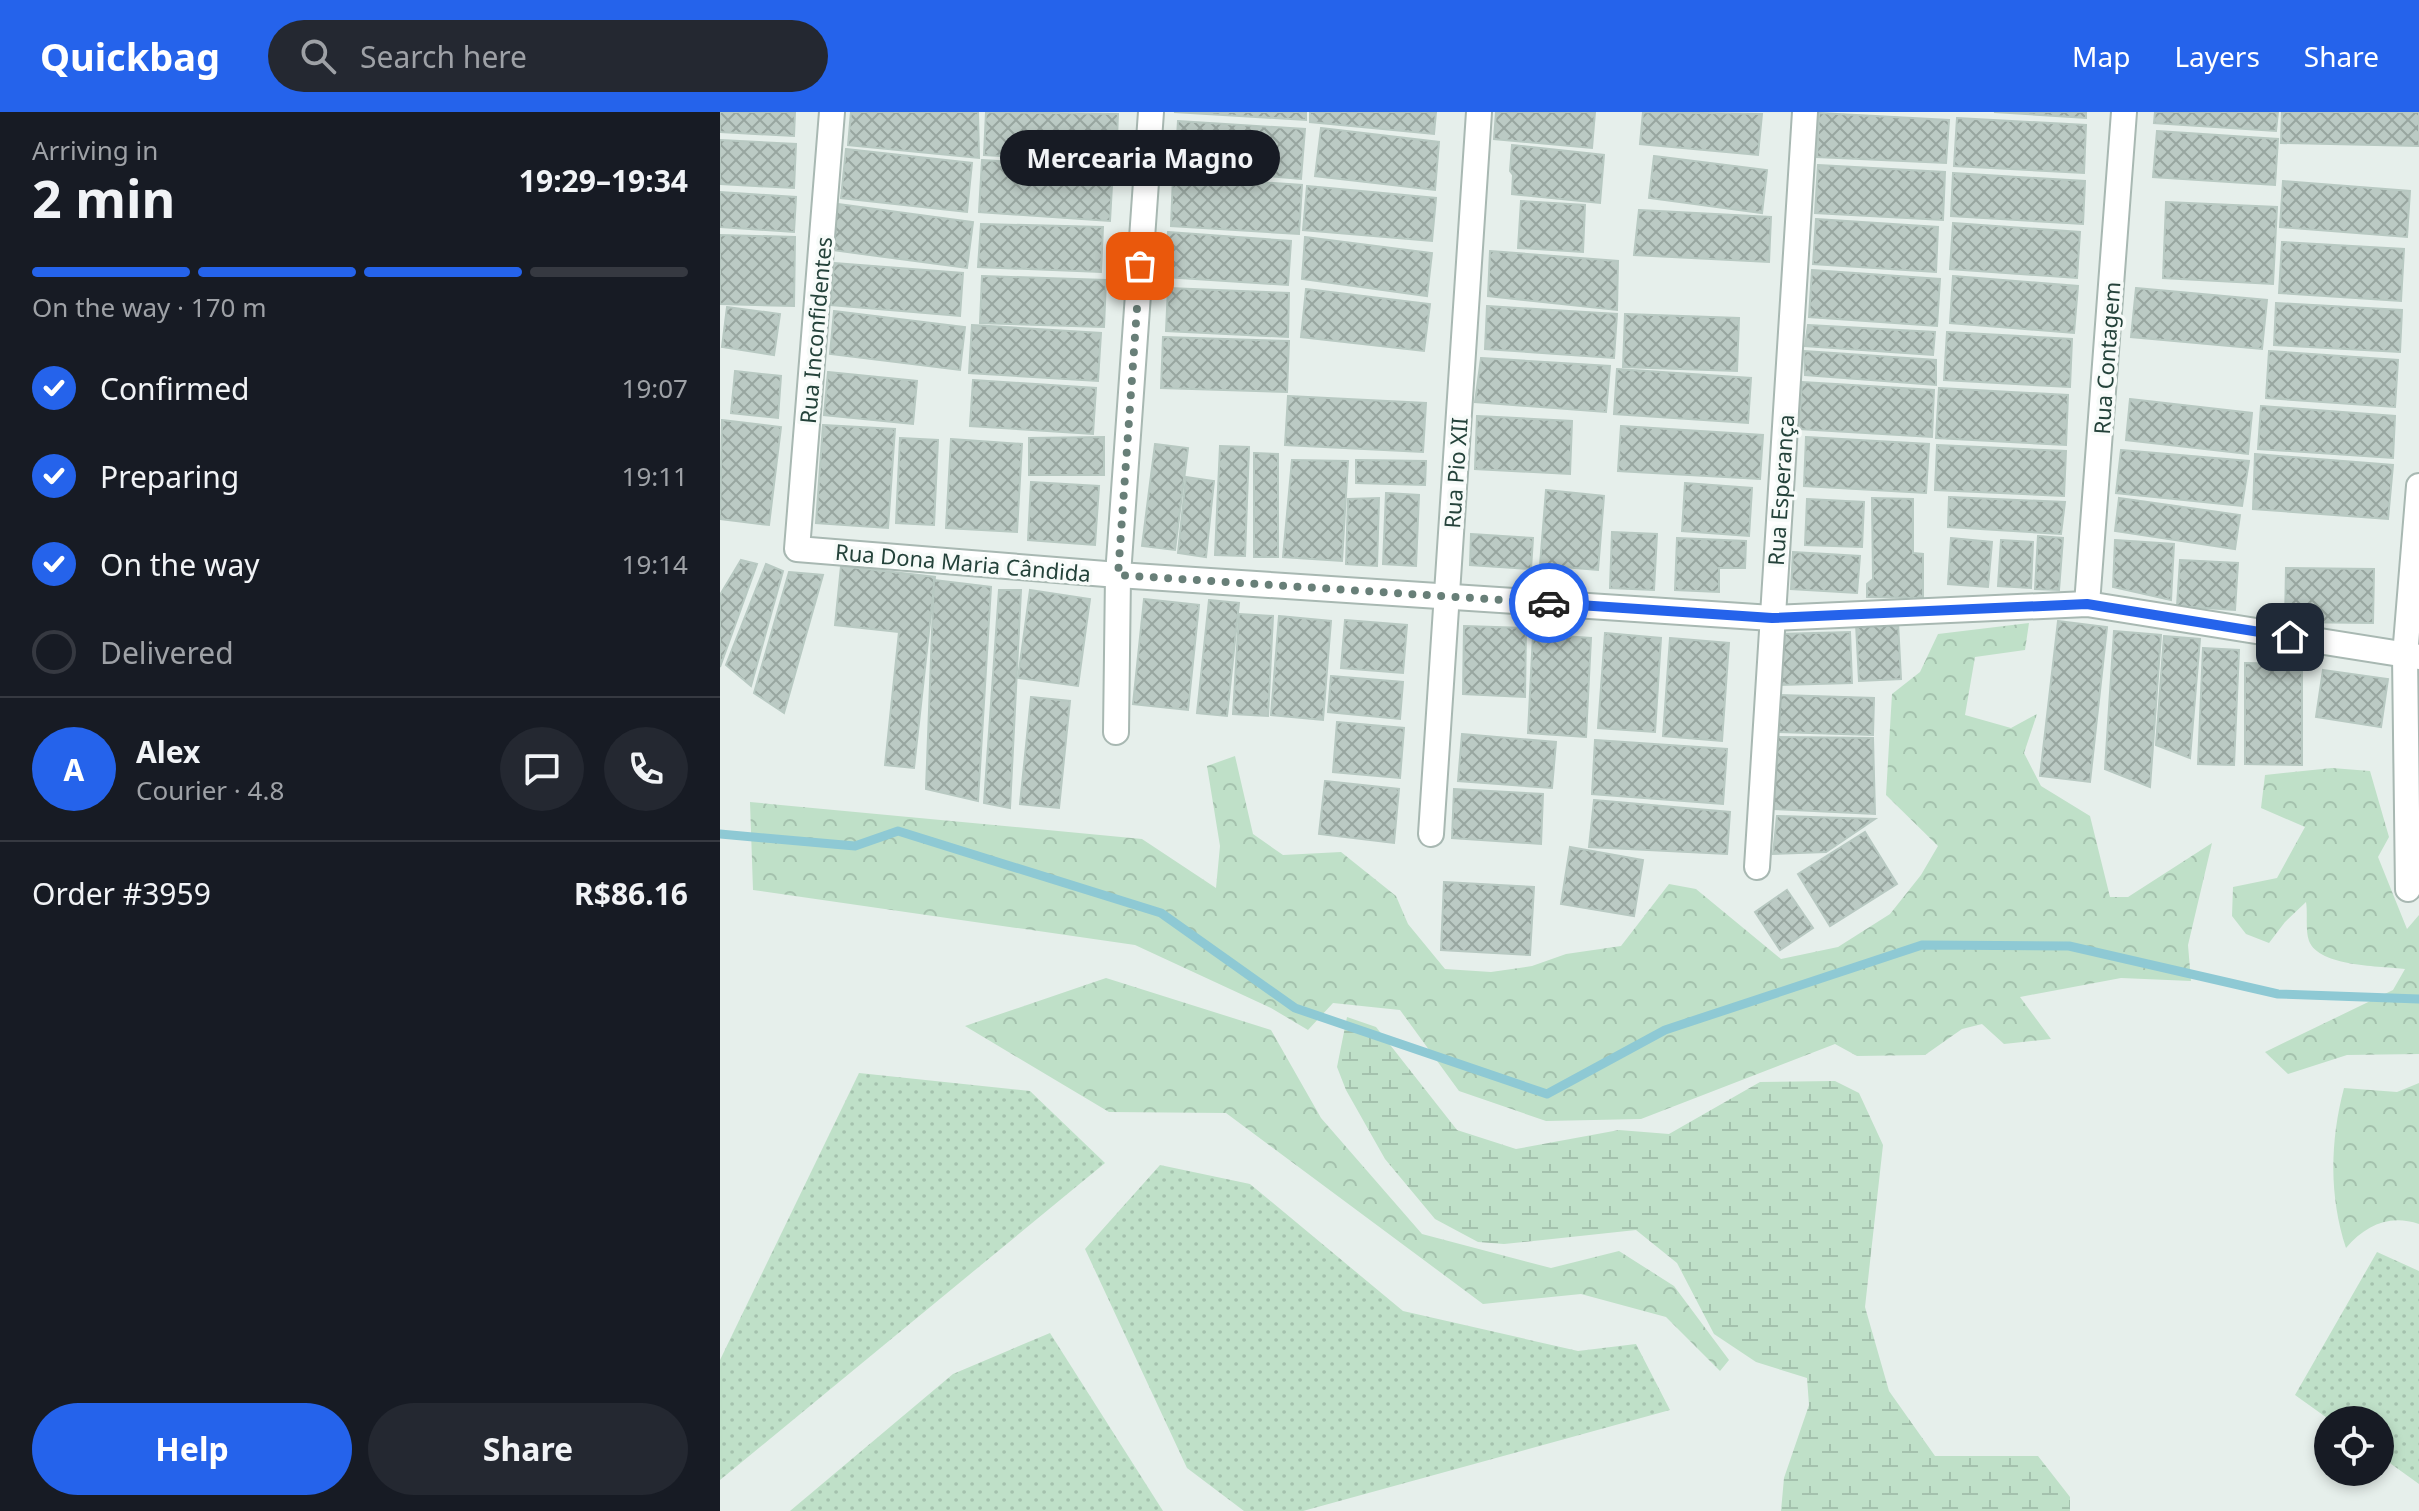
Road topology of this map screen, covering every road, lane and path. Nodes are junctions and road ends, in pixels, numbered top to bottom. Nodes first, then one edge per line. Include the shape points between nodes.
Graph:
1 (832, 112) edge
2 (1151, 112) edge
3 (1479, 112) edge
4 (1805, 112) edge
5 (2124, 112) edge
6 (2419, 486) edge
7 (797, 549) joint
8 (1118, 575) junction
9 (1447, 596) junction
10 (2087, 604) junction
11 (1772, 618) junction
12 (2412, 656) edge
13 (1116, 732) dead end
14 (1431, 834) dead end
15 (1757, 867) dead end
16 (2408, 889) dead end

1 - 7 street, Rua Inconfidentes
2 - 8 street
3 - 9 street, Rua Pio XII
4 - 11 street, Rua Esperança
5 - 10 street, Rua Contagem
6 - 12 street
7 - 8 street, Rua Dona Maria Cândida
8 - 9 street, Rua Dona Maria Cândida
8 - 13 street
9 - 11 street, Rua Dona Maria Cândida
9 - 14 street, Rua Pio XII
10 - 11 street, Rua Dona Maria Cândida
10 - 12 street, Rua Dona Maria Cândida
11 - 15 street, Rua Esperança
12 - 16 street

